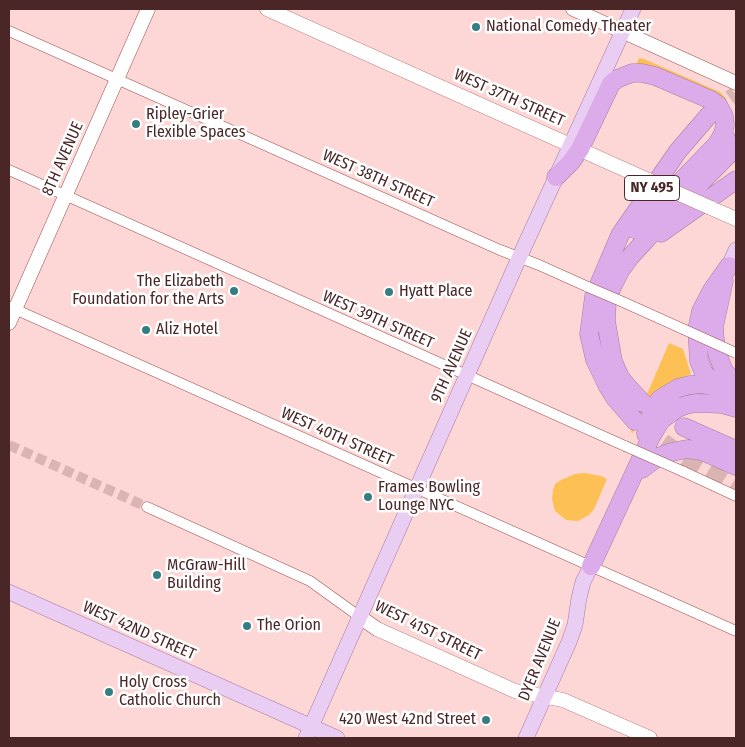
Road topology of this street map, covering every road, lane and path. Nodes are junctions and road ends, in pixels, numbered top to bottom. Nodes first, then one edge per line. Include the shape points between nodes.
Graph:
1 (148, 9) edge
2 (267, 9) edge
3 (573, 9) edge
4 (632, 9) edge
5 (9, 30) edge
6 (622, 31) junction
7 (117, 79) junction
8 (736, 82) edge
9 (708, 115) tunnel mouth
10 (736, 128) edge
11 (717, 144) junction
12 (575, 147) junction
13 (736, 147) edge
14 (9, 170) edge
15 (556, 177) joint
16 (736, 180) edge
17 (66, 195) junction
18 (731, 217) edge
19 (640, 247) junction
20 (519, 258) junction
21 (733, 258) edge
22 (606, 268) junction
23 (11, 313) edge
24 (591, 317) junction
25 (736, 353) edge
26 (467, 374) junction
27 (620, 377) junction
28 (736, 384) edge
29 (716, 386) junction
30 (736, 394) edge
31 (643, 403) dead end
32 (736, 408) edge
33 (736, 419) edge
34 (635, 421) tunnel mouth
35 (684, 427) dead end
36 (736, 450) edge
37 (641, 459) junction
38 (736, 466) edge
39 (631, 480) junction
40 (417, 490) junction
41 (736, 496) edge
42 (147, 508) tunnel mouth
43 (591, 566) junction
44 (9, 592) edge
45 (360, 617) junction
46 (736, 631) edge
47 (546, 696) junction
48 (309, 733) edge
49 (337, 738) edge
50 (526, 738) edge
51 (650, 738) edge

1 - 7 main road, 8TH AVENUE
2 - 12 main road, WEST 37TH STREET
3 - 6 main road
4 - 6 main road
5 - 7 street, WEST 38TH STREET
6 - 8 main road
6 - 12 main road
7 - 17 main road, 8TH AVENUE
7 - 20 street, WEST 38TH STREET
9 - 22 highway, NY 495 via 678,151 620,235
10 - 11 highway
11 - 12 highway via 725,125 718,105 655,76 637,73 611,84
11 - 22 highway via 649,214
12 - 15 highway via 571,162
12 - 18 main road, WEST 37TH STREET, bridge
13 - 19 highway, NY 495
14 - 17 street, WEST 39TH STREET
15 - 20 main road, 9TH AVENUE
16 - 19 highway
17 - 23 main road, 8TH AVENUE
17 - 26 street, WEST 39TH STREET
19 - 27 highway, NY 495 via 620,271 607,302 608,341
20 - 25 street, WEST 38TH STREET, bridge
20 - 26 main road, 9TH AVENUE
21 - 28 highway via 714,327 723,369
21 - 29 highway via 701,310 697,330 699,361 704,373
22 - 24 highway, NY 495 via 594,296
23 - 40 street, WEST 40TH STREET
24 - 27 highway via 599,352
24 - 34 highway, NY 495 via 589,334 600,372 615,398
26 - 40 main road, 9TH AVENUE
26 - 41 street, WEST 39TH STREET, bridge
27 - 31 highway, NY 495
29 - 30 highway
29 - 37 highway via 690,385 660,399 649,420
32 - 37 highway via 708,402 676,410 656,427
33 - 37 highway via 704,411 685,415 670,423
35 - 36 highway
37 - 39 highway
38 - 39 highway via 702,451 687,449 658,457
39 - 43 highway
40 - 43 street, WEST 40TH STREET
40 - 45 main road, 9TH AVENUE
42 - 45 street, WEST 41ST STREET via 310,581
43 - 46 street, WEST 40TH STREET
43 - 47 main road, DYER AVENUE via 583,582 575,625
44 - 48 main road, WEST 42ND STREET
45 - 47 main road, WEST 41ST STREET via 377,629 515,691
45 - 48 main road, 9TH AVENUE
47 - 50 main road, DYER AVENUE
47 - 51 main road, WEST 41ST STREET via 563,700
48 - 49 main road, WEST 42ND STREET

